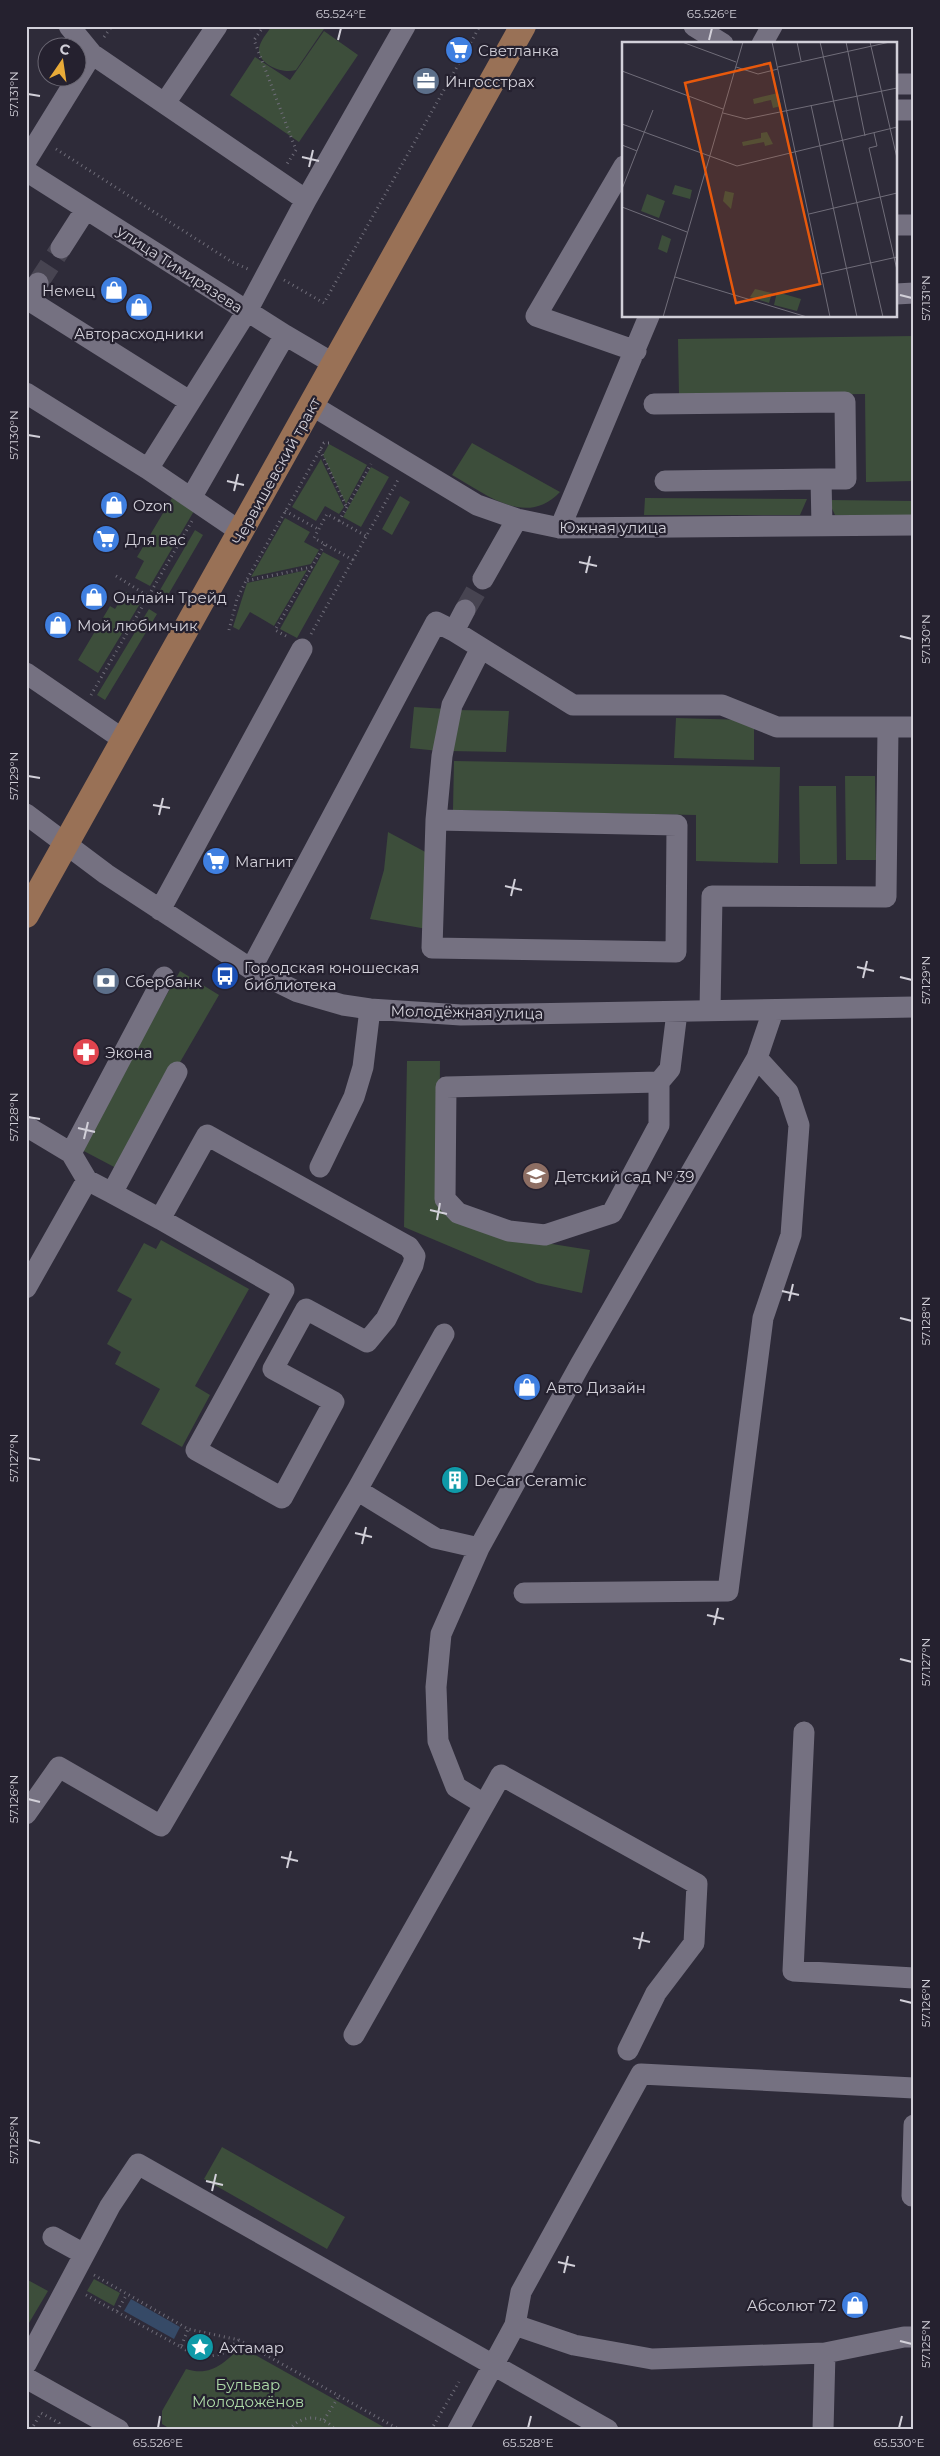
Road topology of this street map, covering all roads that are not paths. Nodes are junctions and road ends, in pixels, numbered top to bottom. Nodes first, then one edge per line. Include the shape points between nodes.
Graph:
1 (69, 26) edge
2 (217, 26) edge
3 (405, 26) edge
4 (694, 26) edge
5 (772, 26) edge
6 (515, 29) edge
7 (719, 42) edge
8 (763, 42) edge
9 (92, 54) junction
10 (898, 84) edge
11 (914, 84) edge
12 (165, 103) junction
13 (898, 110) edge
14 (914, 110) edge
15 (26, 160) edge
16 (622, 169) edge
17 (26, 171) edge
18 (306, 200) junction
19 (86, 209) junction
20 (898, 225) edge
21 (914, 225) edge
22 (61, 248) tunnel mouth
23 (31, 294) edge
24 (898, 294) edge
25 (914, 294) edge
26 (246, 311) junction
27 (648, 318) edge
28 (284, 335) junction
29 (636, 351) junction
30 (336, 365) junction
31 (26, 393) edge
32 (189, 401) junction
33 (654, 404) dead end
34 (313, 406) junction
35 (148, 469) junction
36 (821, 479) junction
37 (665, 481) dead end
38 (196, 501) junction
39 (517, 519) junction
40 (914, 525) edge
41 (822, 526) junction
42 (560, 528) junction
43 (241, 532) junction
44 (483, 580) tunnel mouth
45 (465, 610) tunnel mouth
46 (454, 631) junction
47 (303, 648) road end
48 (480, 650) junction
49 (26, 673) edge
50 (914, 727) edge
51 (888, 728) junction
52 (124, 740) junction
53 (26, 814) edge
54 (436, 820) junction
55 (66, 843) junction
56 (160, 910) junction
57 (26, 916) edge
58 (251, 969) junction
59 (164, 978) dead end
60 (914, 1007) edge
61 (370, 1009) junction
62 (710, 1011) junction
63 (773, 1011) junction
64 (677, 1012) junction
65 (757, 1058) junction
66 (177, 1072) dead end
67 (659, 1082) junction
68 (26, 1126) edge
69 (71, 1153) junction
70 (320, 1167) dead end
71 (87, 1180) junction
72 (112, 1193) junction
73 (160, 1219) junction
74 (26, 1288) edge
75 (444, 1334) dead end
76 (357, 1490) junction
77 (479, 1548) junction
78 (524, 1593) dead end
79 (804, 1732) dead end
80 (484, 1804) junction
81 (26, 1814) edge
82 (914, 1978) edge
83 (354, 2035) dead end
84 (628, 2050) dead end
85 (914, 2088) edge
86 (914, 2125) edge
87 (912, 2196) dead end
88 (53, 2237) dead end
89 (84, 2254) junction
90 (515, 2324) junction
91 (914, 2337) edge
92 (825, 2353) junction
93 (26, 2364) edge
94 (493, 2366) junction
95 (26, 2378) edge
96 (119, 2430) edge
97 (458, 2430) edge
98 (608, 2430) edge
99 (823, 2430) edge

1 - 9 street
2 - 12 street
3 - 18 street
4 - 7 street
5 - 8 street
6 - 30 main road, Червишевский тракт
9 - 12 street
9 - 15 street
10 - 11 street
12 - 18 street
13 - 14 street
16 - 29 street via 536,316
17 - 19 street, улица Тимирязева
18 - 26 street
19 - 22 street
19 - 26 street, улица Тимирязева
20 - 21 street
23 - 32 street
24 - 25 street
26 - 28 street, улица Тимирязева
26 - 32 street
27 - 29 street
28 - 30 street, улица Тимирязева
28 - 38 street
29 - 42 street
30 - 34 main road, Червишевский тракт
31 - 35 street
32 - 35 street
33 - 36 street via 845,402 846,479
34 - 39 street, Южная улица via 477,505
34 - 43 main road, Червишевский тракт
35 - 38 street
36 - 37 street
36 - 41 street
38 - 43 street
39 - 42 street, Южная улица
39 - 44 street
40 - 41 street, Южная улица
41 - 42 street, Южная улица
43 - 52 main road, Червишевский тракт
45 - 46 street
46 - 48 street
46 - 58 street via 436,622
47 - 56 street
48 - 51 street via 573,705 722,705 777,727
48 - 54 street via 452,705 442,756
49 - 52 street
50 - 51 street
51 - 62 street via 886,897 712,896
52 - 55 main road, Червишевский тракт
53 - 55 street, Молодёжная улица
54 - 54 street via 432,948 676,952 677,825
55 - 56 street, Молодёжная улица
55 - 57 main road, Червишевский тракт
56 - 58 street, Молодёжная улица
58 - 61 street, Молодёжная улица via 298,992
59 - 69 street
60 - 63 street, Молодёжная улица
61 - 64 street, Молодёжная улица via 461,1015
61 - 70 street via 363,1067 354,1098
62 - 63 street, Молодёжная улица
62 - 64 street, Молодёжная улица
63 - 65 street
64 - 67 street via 670,1069
65 - 77 street
65 - 78 street via 788,1092 799,1125 792,1235 763,1318 728,1590
66 - 72 street
67 - 67 street via 658,1125 612,1213 545,1235 508,1231 458,1213 445,1199 446,1087
68 - 69 street
69 - 71 street
71 - 72 street
71 - 74 street
72 - 73 street
73 - 73 street via 284,1290 196,1450 282,1498 334,1402 273,1369 306,1309 368,1342 386,1319 415,1256 409,1247 207,1135
75 - 76 street
76 - 77 street via 435,1538
76 - 81 street via 160,1826 58,1767
77 - 80 street via 441,1634 436,1687 438,1741 456,1787
79 - 82 street via 794,1972
80 - 83 street
80 - 84 street via 501,1775 697,1884 694,1943 656,1993
85 - 90 street via 641,2074 520,2292
86 - 87 street
88 - 89 street
89 - 93 street via 75,2289
89 - 94 street via 138,2164
90 - 92 street via 574,2345 652,2359
90 - 94 street
91 - 92 street
92 - 99 street
94 - 97 street
94 - 98 street
95 - 96 street

